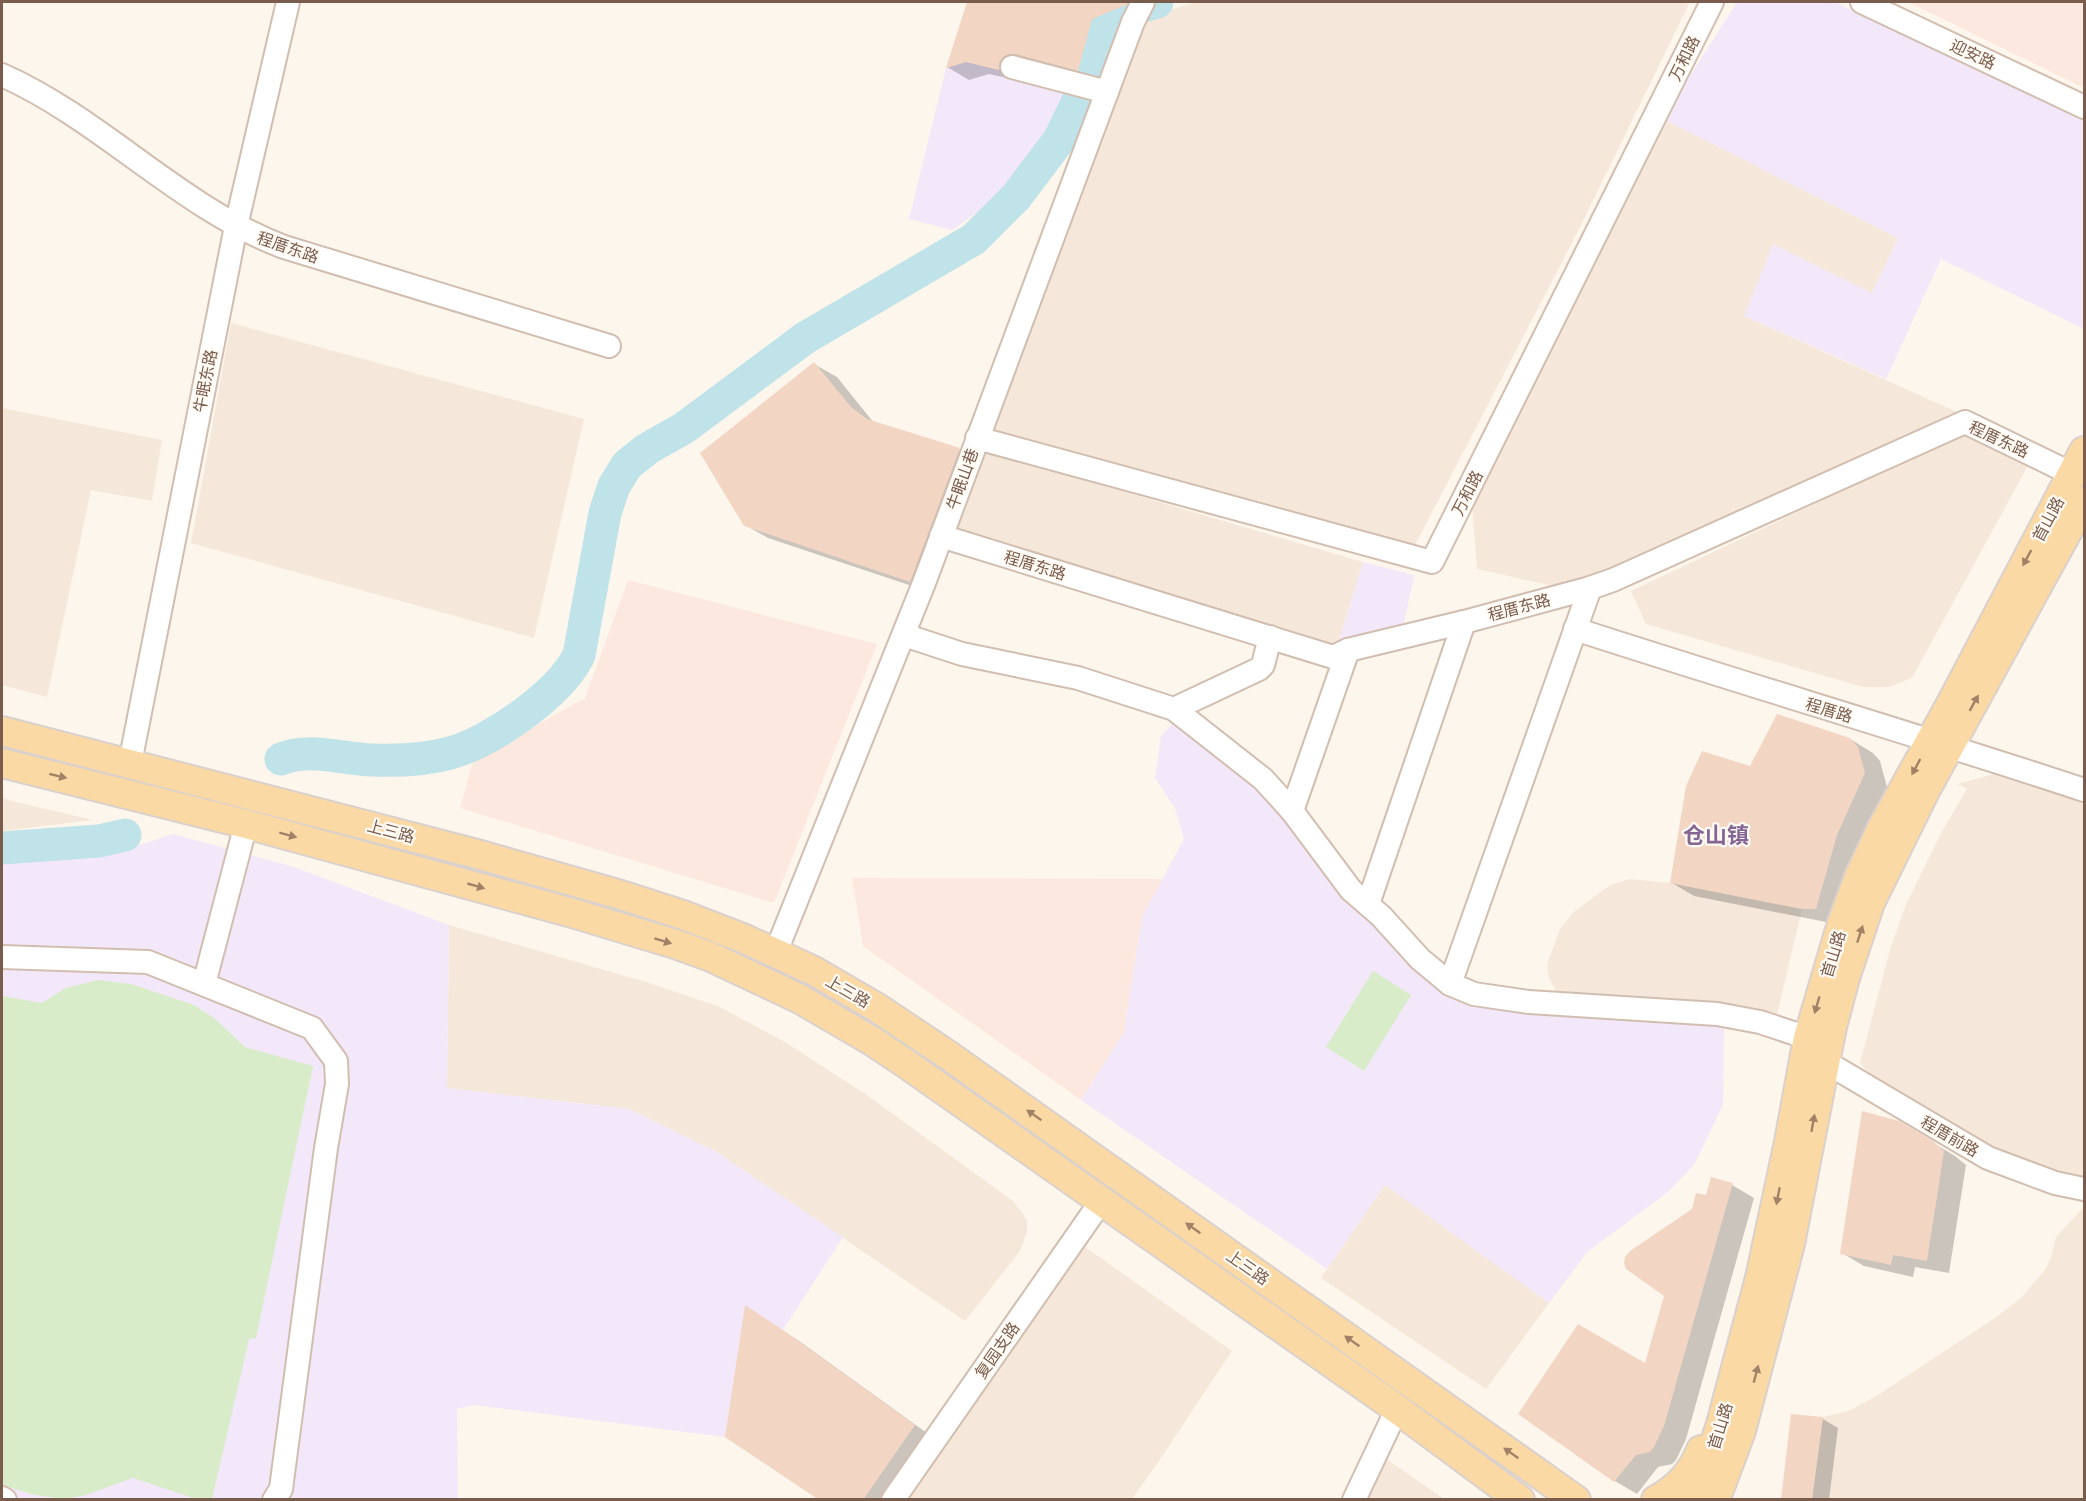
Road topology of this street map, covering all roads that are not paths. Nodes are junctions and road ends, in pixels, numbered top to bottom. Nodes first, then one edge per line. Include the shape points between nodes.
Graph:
1 (288, 2) edge
2 (1143, 2) edge
3 (1712, 2) edge
4 (1862, 2) edge
5 (1012, 67) dead end
6 (2, 75) edge
7 (1103, 91) junction
8 (2085, 107) edge
9 (236, 226) junction
10 (609, 346) dead end
11 (977, 438) junction
12 (2078, 463) edge
13 (2085, 501) edge
14 (941, 536) junction
15 (1590, 588) junction
16 (1464, 622) junction
17 (1575, 629) junction
18 (904, 635) junction
19 (1270, 637) junction
20 (1348, 650) junction
21 (1174, 709) junction
22 (2, 730) edge
23 (1940, 743) junction
24 (2, 763) edge
25 (130, 763) junction
26 (2085, 790) edge
27 (1292, 811) junction
28 (246, 824) junction
29 (1368, 904) junction
30 (775, 954) junction
31 (2, 957) edge
32 (204, 984) junction
33 (1450, 984) junction
34 (1808, 1038) junction
35 (1824, 1061) junction
36 (2085, 1189) edge
37 (1102, 1200) junction
38 (1736, 1368) junction
39 (1397, 1409) junction
40 (1741, 1431) junction
41 (1468, 1462) junction
42 (1538, 1473) junction
43 (274, 1500) edge
44 (893, 1500) edge
45 (1354, 1500) edge
46 (1500, 1500) edge
47 (1520, 1500) edge
48 (1576, 1500) edge
49 (1595, 1500) edge
50 (1656, 1500) edge
51 (1696, 1500) edge
52 (1716, 1500) edge
53 (1735, 1500) edge

1 - 9 street, 牛眠东路
2 - 7 street, 牛眠山巷
3 - 11 street, 万和路 via 1432,562
4 - 8 street, 迎安路
5 - 7 street
6 - 9 street, 程厝东路 via 58,104
7 - 11 street, 牛眠山巷
9 - 10 street, 程厝东路 via 284,248
9 - 25 street, 牛眠东路
11 - 14 street, 牛眠山巷
12 - 15 street, 程厝东路 via 1965,422
12 -> 23 main road, 首山路
23 -> 13 main road, 首山路
14 - 18 street, 牛眠山巷
14 - 19 street, 程厝东路
15 - 16 street, 程厝东路
15 - 17 street
16 - 20 street, 程厝东路
16 - 29 street
17 - 23 street, 程厝路
17 - 33 street
18 - 21 street via 962,654 1078,678
18 - 30 street, 牛眠山巷
19 - 20 street, 程厝东路 via 1333,657
19 - 21 street via 1259,669
20 - 27 street
21 - 27 street via 1256,772
22 - 25 main road, 上三路
23 - 26 street, 程厝路
23 -> 34 main road, 首山路 via 1883,826 1860,877
35 -> 23 main road, 首山路 via 1845,978 1870,903 1925,791
24 -> 28 main road, 上三路
25 - 30 main road, 上三路 via 621,895 714,926
27 - 29 street via 1348,886
28 - 32 street
28 -> 37 main road, 上三路 via 570,912 722,962 800,999 872,1041
29 - 33 street via 1420,959
42 -> 30 main road, 上三路 via 945,1053 848,990
31 - 32 street via 148,962
32 - 43 street via 312,1028 336,1061 337,1084 297,1380 280,1489
33 - 34 street via 1474,994 1529,1002 1737,1017
34 -> 38 main road, 首山路 via 1768,1244
35 - 36 street, 程厝前路 via 1988,1158 2055,1183
40 -> 35 main road, 首山路 via 1792,1236
37 - 39 main road, 上三路
37 - 44 street, 复园支路
38 - 50 main road via 1691,1470
38 - 51 main road, 首山路
39 - 41 main road, 上三路
39 - 45 street
40 - 52 main road, 首山路
40 - 53 main road
41 - 46 main road
41 - 47 main road, 上三路
42 - 48 main road, 上三路
42 - 49 main road

